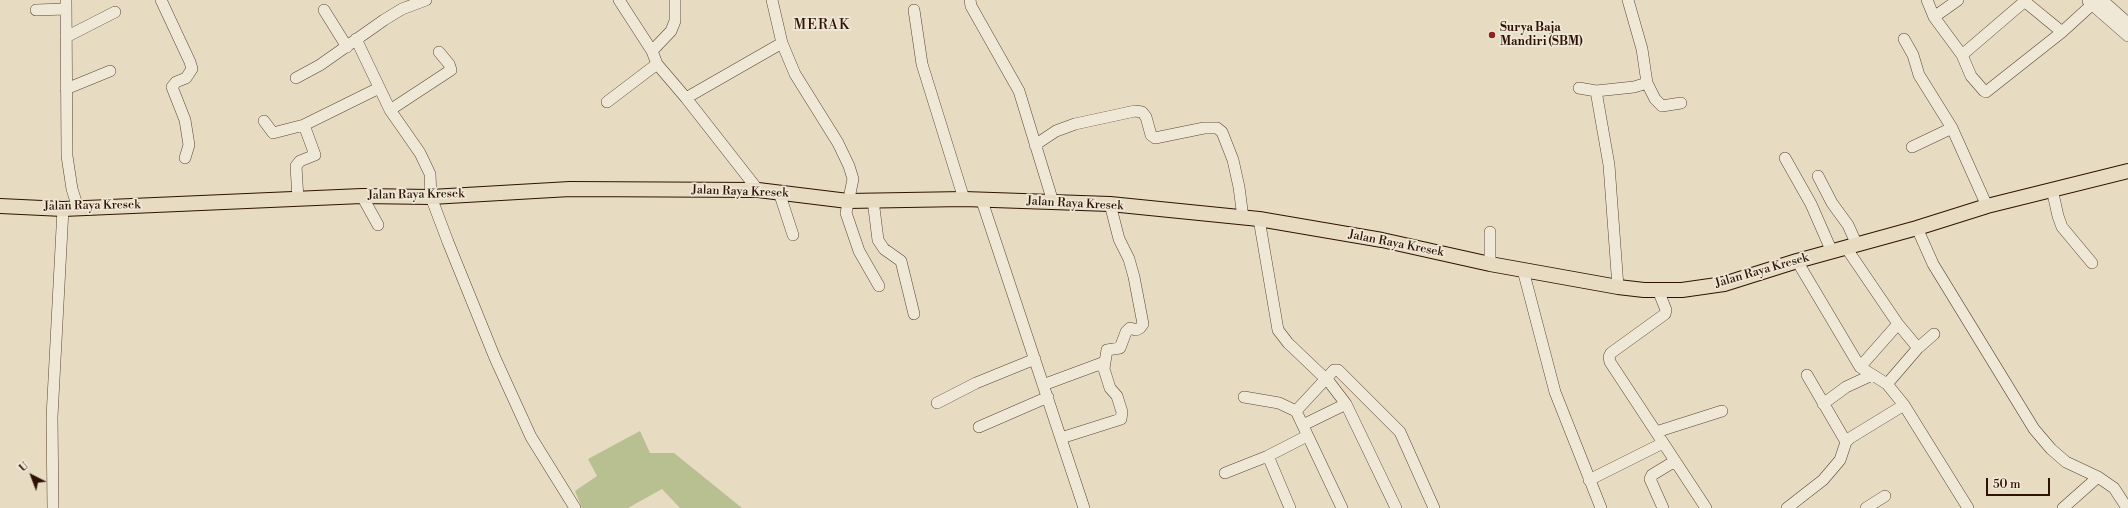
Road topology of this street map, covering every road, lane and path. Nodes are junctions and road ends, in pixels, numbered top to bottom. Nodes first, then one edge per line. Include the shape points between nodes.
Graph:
1 (161, 0) edge
2 (426, 0) edge
3 (619, 0) edge
4 (675, 0) edge
5 (772, 0) edge
6 (970, 0) edge
7 (1628, 0) edge
8 (1927, 0) edge
9 (1958, 0) edge
10 (2024, 1) edge
11 (2095, 1) edge
12 (64, 6) edge
13 (41, 10) dead end
14 (324, 10) dead end
15 (914, 10) dead end
16 (115, 12) dead end
17 (1934, 17) junction
18 (2128, 23) edge
19 (2062, 32) junction
20 (2128, 36) edge
21 (66, 37) junction
22 (1904, 39) dead end
23 (351, 43) junction
24 (782, 43) junction
25 (652, 51) junction
26 (439, 52) dead end
27 (1962, 56) junction
28 (657, 64) junction
29 (110, 71) dead end
30 (296, 78) dead end
31 (1647, 83) junction
32 (379, 88) junction
33 (1579, 88) dead end
34 (66, 89) junction
35 (1596, 91) junction
36 (686, 98) junction
37 (607, 102) dead end
38 (1681, 102) dead end
39 (390, 110) junction
40 (264, 121) dead end
41 (304, 125) junction
42 (1952, 128) junction
43 (1035, 145) junction
44 (1912, 147) dead end
45 (185, 158) dead end
46 (1785, 158) dead end
47 (2128, 170) edge
48 (1818, 176) dead end
49 (2052, 189) junction
50 (758, 190) junction
51 (779, 192) junction
52 (362, 196) junction
53 (431, 197) junction
54 (298, 199) junction
55 (964, 199) junction
56 (848, 200) junction
57 (873, 200) junction
58 (982, 200) junction
59 (1053, 202) junction
60 (1110, 204) junction
61 (0, 206) edge
62 (1987, 206) junction
63 (78, 208) junction
64 (63, 209) junction
65 (1243, 218) junction
66 (1259, 220) junction
67 (378, 224) dead end
68 (1917, 228) junction
69 (1490, 232) dead end
70 (792, 235) dead end
71 (1852, 247) junction
72 (1832, 252) junction
73 (1797, 261) junction
74 (2092, 263) dead end
75 (1490, 264) junction
76 (1523, 270) junction
77 (879, 286) dead end
78 (1618, 287) junction
79 (1658, 290) junction
80 (914, 314) dead end
81 (1898, 324) junction
82 (1934, 334) dead end
83 (1918, 348) junction
84 (1035, 359) junction
85 (1105, 362) junction
86 (1860, 367) junction
87 (1807, 375) dead end
88 (1872, 375) junction
89 (1326, 379) junction
90 (1887, 384) junction
91 (1043, 385) junction
92 (1048, 397) junction
93 (1244, 397) dead end
94 (937, 403) dead end
95 (1346, 404) junction
96 (1823, 404) junction
97 (1904, 405) junction
98 (1296, 411) junction
99 (1722, 411) dead end
100 (1303, 425) junction
101 (979, 427) dead end
102 (1656, 432) junction
103 (1307, 436) junction
104 (1061, 438) junction
105 (1663, 442) junction
106 (1846, 442) junction
107 (1268, 456) junction
108 (1675, 460) junction
109 (1225, 473) dead end
110 (2098, 477) junction
111 (1589, 480) junction
112 (1885, 496) dead end
113 (53, 508) edge
114 (575, 508) edge
115 (1084, 508) edge
116 (1290, 508) edge
117 (1342, 508) edge
118 (1396, 508) edge
119 (1434, 508) edge
120 (1601, 508) edge
121 (1663, 508) edge
122 (1706, 508) edge
123 (1787, 508) edge
124 (1866, 508) edge
125 (1968, 508) edge
126 (2063, 508) edge
127 (2128, 508) edge

1 - 45 street via 190,62 190,74 172,87 185,120 189,145
2 - 23 street via 402,9
3 - 25 street
4 - 25 street via 675,21 671,31
5 - 24 street
6 - 43 street via 1019,91
7 - 31 street via 1642,49
8 - 17 street
9 - 17 street
10 - 19 street
10 - 27 street
11 - 18 street
11 - 19 street
11 - 20 street
12 - 13 street
12 - 21 street
14 - 23 street
15 - 55 street via 922,64
16 - 21 street
17 - 27 street
19 - 27 street via 1986,92 1971,76
21 - 34 street
22 - 42 street via 1913,55 1918,75
23 - 30 street
23 - 32 street
24 - 36 street
24 - 56 street via 795,74 850,166 853,179
25 - 28 street
26 - 39 street via 451,70
28 - 36 street
28 - 37 street
29 - 34 street
31 - 35 street
31 - 38 street via 1655,99 1662,106
32 - 39 street
32 - 41 street
33 - 35 street
34 - 63 street via 67,156
35 - 78 street via 1608,164
36 - 50 street
39 - 53 street via 420,153 430,174
40 - 41 street via 273,132
41 - 54 street via 315,155 300,161 296,166
42 - 44 street
42 - 62 street
43 - 59 street
43 - 65 street via 1056,131 1075,124 1135,111 1142,112 1146,117 1151,135 1155,138 1204,128 1217,128 1222,132 1233,160 1240,187
46 - 72 street via 1811,204
47 - 49 main road, Jalan Raya Kresek
48 - 71 street via 1832,203 1848,225
49 - 62 main road, Jalan Raya Kresek
49 - 74 street via 2062,227
50 - 51 main road, Jalan Raya Kresek
50 - 53 main road, Jalan Raya Kresek via 570,189
51 - 56 main road, Jalan Raya Kresek
51 - 70 street
52 - 53 main road, Jalan Raya Kresek
52 - 54 main road, Jalan Raya Kresek
52 - 67 street
53 - 114 street via 524,422
54 - 63 main road, Jalan Raya Kresek
55 - 57 main road, Jalan Raya Kresek
55 - 58 main road, Jalan Raya Kresek
56 - 57 main road, Jalan Raya Kresek
56 - 77 street via 846,213 851,228 864,261
57 - 80 street via 878,240 884,249 901,261
58 - 59 main road, Jalan Raya Kresek
58 - 84 street
59 - 60 main road, Jalan Raya Kresek
60 - 65 main road, Jalan Raya Kresek
60 - 85 street via 1119,239 1134,277 1142,324 1140,328 1130,328 1126,332 1120,348 1107,350
61 - 64 main road, Jalan Raya Kresek
62 - 68 main road, Jalan Raya Kresek
63 - 64 main road, Jalan Raya Kresek
64 - 113 street via 52,417
65 - 66 main road, Jalan Raya Kresek
66 - 75 main road, Jalan Raya Kresek via 1389,241
66 - 89 street via 1278,330
68 - 71 main road, Jalan Raya Kresek
68 - 110 street via 1933,264 2034,429 2066,462
69 - 75 street
71 - 72 main road, Jalan Raya Kresek
71 - 81 street
72 - 73 main road, Jalan Raya Kresek
73 - 79 main road, Jalan Raya Kresek via 1724,284 1682,290
73 - 86 street
75 - 76 main road, Jalan Raya Kresek
76 - 78 main road, Jalan Raya Kresek
76 - 111 street via 1555,392
78 - 79 main road, Jalan Raya Kresek
79 - 102 street via 1666,310 1665,314 1609,357
81 - 83 street
81 - 86 street
82 - 83 street
83 - 90 street
84 - 91 street
84 - 94 street via 976,383
85 - 91 street
85 - 104 street via 1104,369 1110,388 1117,396 1122,412 1121,419
86 - 88 street
87 - 96 street
88 - 90 street
88 - 96 street via 1846,387
89 - 95 street
89 - 98 street
89 - 119 street via 1334,370 1338,370 1400,432
90 - 97 street
91 - 92 street
92 - 101 street
92 - 104 street
93 - 98 street via 1279,403
95 - 100 street
95 - 118 street
96 - 106 street
97 - 106 street via 1858,431
97 - 125 street
98 - 100 street
99 - 102 street
100 - 103 street
102 - 105 street
103 - 107 street
103 - 117 street
104 - 115 street
105 - 108 street
105 - 111 street
106 - 123 street via 1840,460 1827,475
107 - 109 street
107 - 116 street
108 - 121 street via 1650,479
108 - 122 street
110 - 126 street
110 - 127 street via 2114,488
111 - 120 street
112 - 124 street

